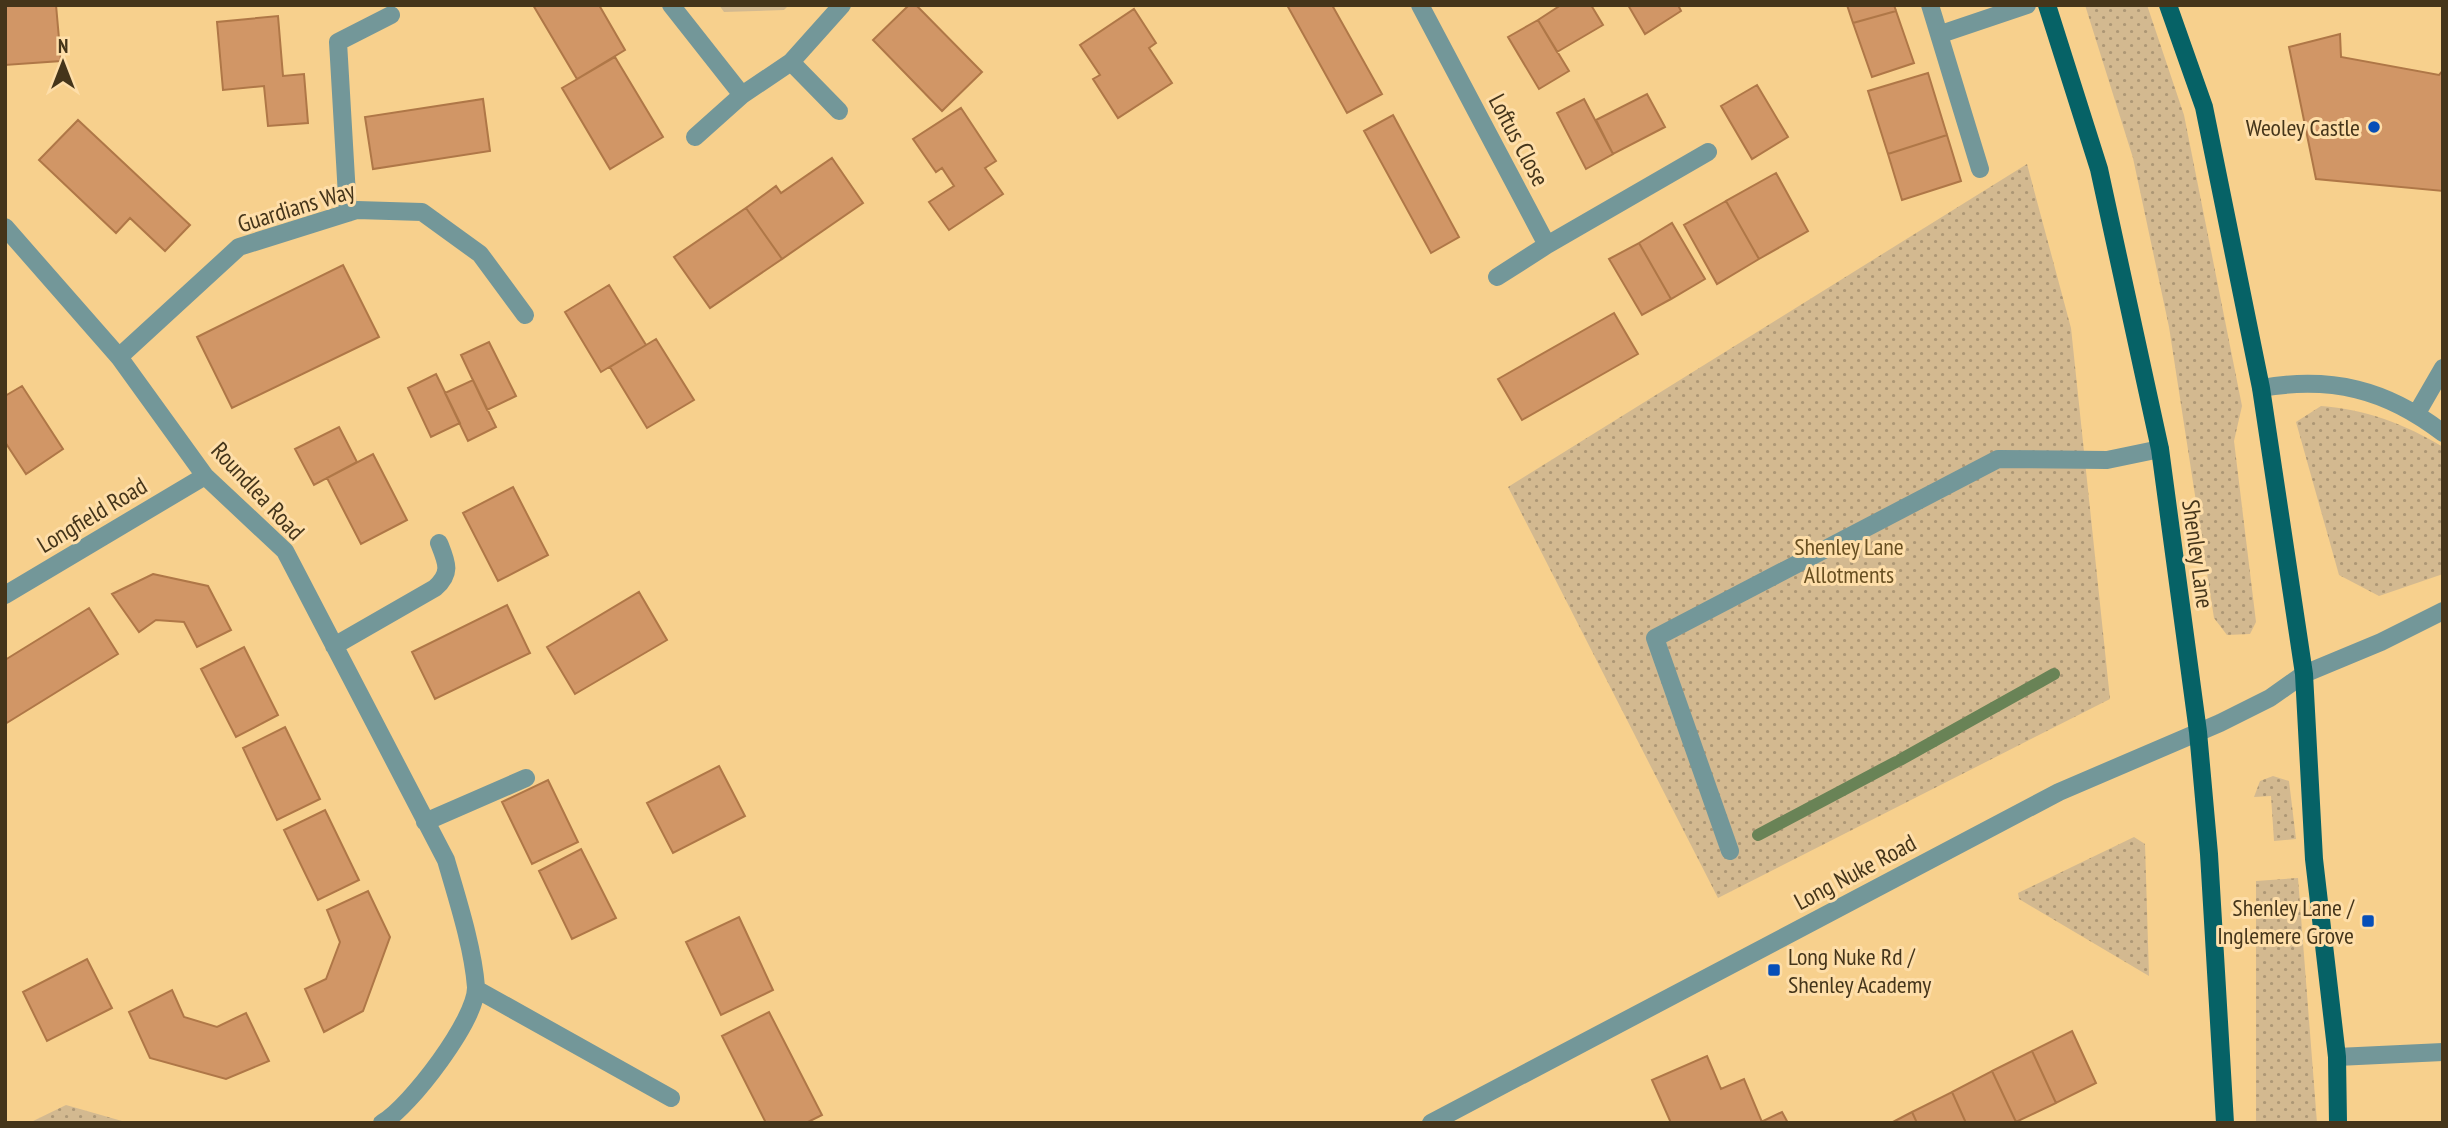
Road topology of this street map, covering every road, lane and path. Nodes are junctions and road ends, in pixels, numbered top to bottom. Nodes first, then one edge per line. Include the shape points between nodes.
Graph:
1 (842, 5) edge
2 (1420, 5) edge
3 (1930, 5) edge
4 (2027, 5) edge
5 (2047, 5) edge
6 (2168, 5) edge
7 (671, 6) edge
8 (391, 15) dead end
9 (1941, 34) junction
10 (791, 62) junction
11 (742, 95) junction
12 (839, 111) dead end
13 (695, 138) dead end
14 (1708, 152) dead end
15 (1980, 169) dead end
16 (348, 213) junction
17 (5, 227) edge
18 (1547, 244) junction
19 (1497, 277) dead end
20 (525, 316) dead end
21 (119, 357) junction
22 (2443, 368) edge
23 (2261, 388) junction
24 (2417, 413) junction
25 (2443, 433) edge
26 (2160, 449) junction
27 (205, 476) junction
28 (439, 543) dead end
29 (5, 595) edge
30 (2443, 611) edge
31 (334, 646) junction
32 (2304, 674) junction
33 (2198, 732) junction
34 (526, 778) dead end
35 (425, 822) junction
36 (1730, 851) dead end
37 (476, 989) junction
38 (2443, 1052) edge
39 (2337, 1057) junction
40 (671, 1098) dead end
41 (382, 1123) edge
42 (1431, 1123) edge
43 (2225, 1123) edge
44 (2338, 1123) edge

1 - 10 street
2 - 18 street, Loftus Close
3 - 9 street
4 - 9 street
5 - 26 main road, Shenley Lane via 2099,169
6 - 23 main road via 2204,107
7 - 11 street
8 - 16 street via 338,42
9 - 15 street
10 - 11 street
10 - 12 street
11 - 13 street
14 - 18 street
16 - 20 street, Guardians Way via 422,212 480,254
16 - 21 street, Guardians Way via 239,247
17 - 21 street, Roundlea Road
18 - 19 street
21 - 27 street, Roundlea Road
22 - 24 street
23 - 24 street via 2305,382 2346,384
23 - 32 main road
24 - 25 street
26 - 33 main road, Shenley Lane
26 - 36 street via 2107,460 1998,459 1655,638
27 - 29 street, Longfield Road
27 - 31 street, Roundlea Road via 285,551
28 - 31 street via 448,566 446,579
30 - 32 street, Long Nuke Road
31 - 35 street, Roundlea Road
32 - 33 street, Long Nuke Road via 2270,698
32 - 39 main road via 2314,859
33 - 42 street, Long Nuke Road via 2059,792
33 - 43 main road, Shenley Lane
34 - 35 street
35 - 37 street, Roundlea Road via 446,860
37 - 40 street
37 - 41 street via 466,1020 434,1071
38 - 39 street
39 - 44 main road

